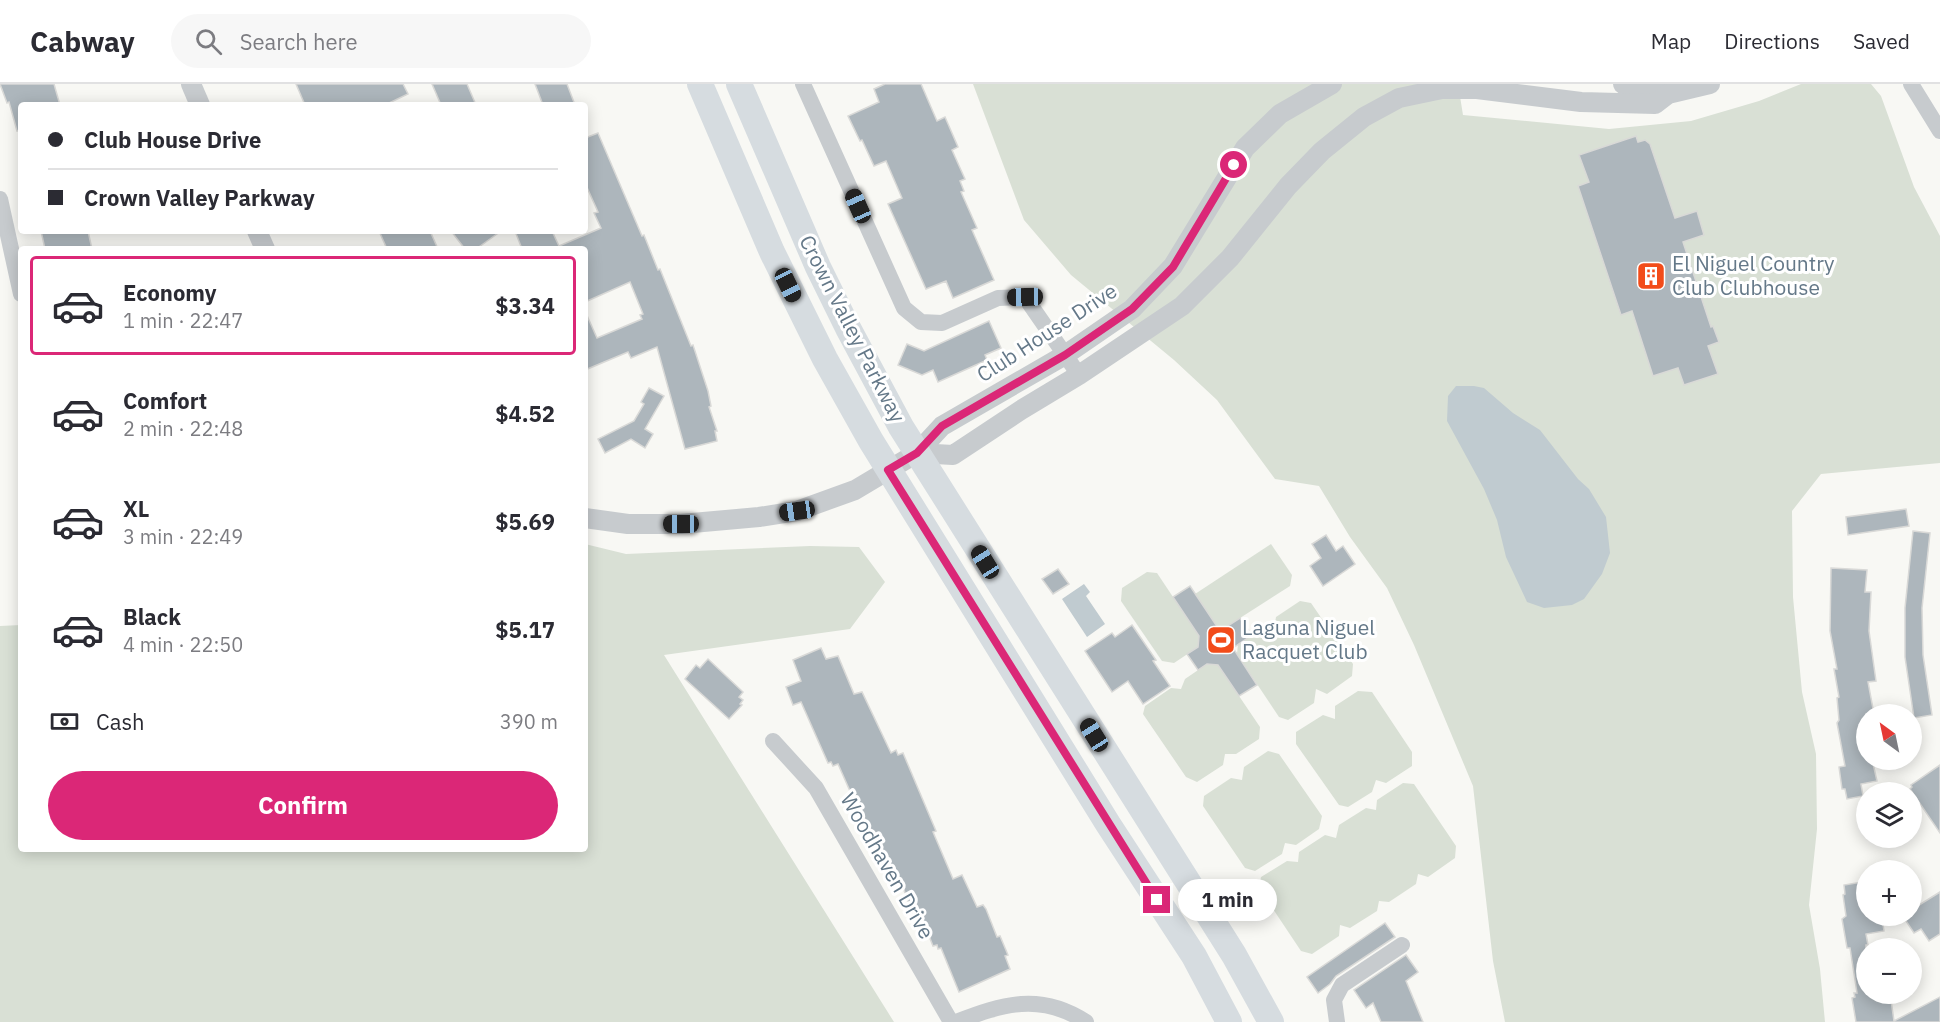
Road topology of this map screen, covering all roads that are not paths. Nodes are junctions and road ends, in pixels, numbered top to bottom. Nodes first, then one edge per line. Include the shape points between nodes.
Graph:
1 (190, 84) edge
2 (699, 84) edge
3 (740, 84) edge
4 (803, 84) edge
5 (1332, 84) edge
6 (1623, 84) edge
7 (1710, 84) edge
8 (1911, 84) edge
9 (1477, 87) edge
10 (1668, 94) junction
11 (199, 102) edge
12 (1940, 131) edge
13 (0, 199) edge
14 (18, 280) edge
15 (1065, 355) junction
16 (1079, 375) junction
17 (917, 453) junction
18 (888, 470) junction
19 (588, 518) edge
20 (773, 741) dead end
21 (1402, 945) dead end
22 (951, 1022) edge
23 (956, 1022) edge
24 (1086, 1022) edge
25 (1229, 1022) edge
26 (1271, 1022) edge
27 (1337, 1022) edge

1 - 11 street
2 - 18 main road, Crown Valley Parkway via 772,252 825,359
3 - 17 main road, Crown Valley Parkway via 818,267
4 - 15 street via 904,308 921,322 942,323 998,298 1025,297
5 - 15 street, Club House Drive via 1280,114 1245,148 1173,267 1132,309
6 - 10 street via 1654,87
7 - 10 street
8 - 12 street
9 - 10 street via 1615,104 1655,104
9 - 16 street via 1442,88 1399,98 1364,117 1322,151 1288,186 1230,258 1182,306
13 - 14 street
15 - 16 street
15 - 17 street, Club House Drive via 942,426
16 - 17 street via 953,455
17 - 18 street, Club House Drive
17 - 26 main road, Crown Valley Parkway via 1234,955
18 - 19 street, Club House Drive via 855,490 797,511 681,524 628,524
18 - 25 main road, Crown Valley Parkway via 1194,956
20 - 22 street, Woodhaven Drive via 816,789
21 - 27 street via 1342,985 1334,1000
23 - 24 street via 993,1008 1036,1003 1073,1013

